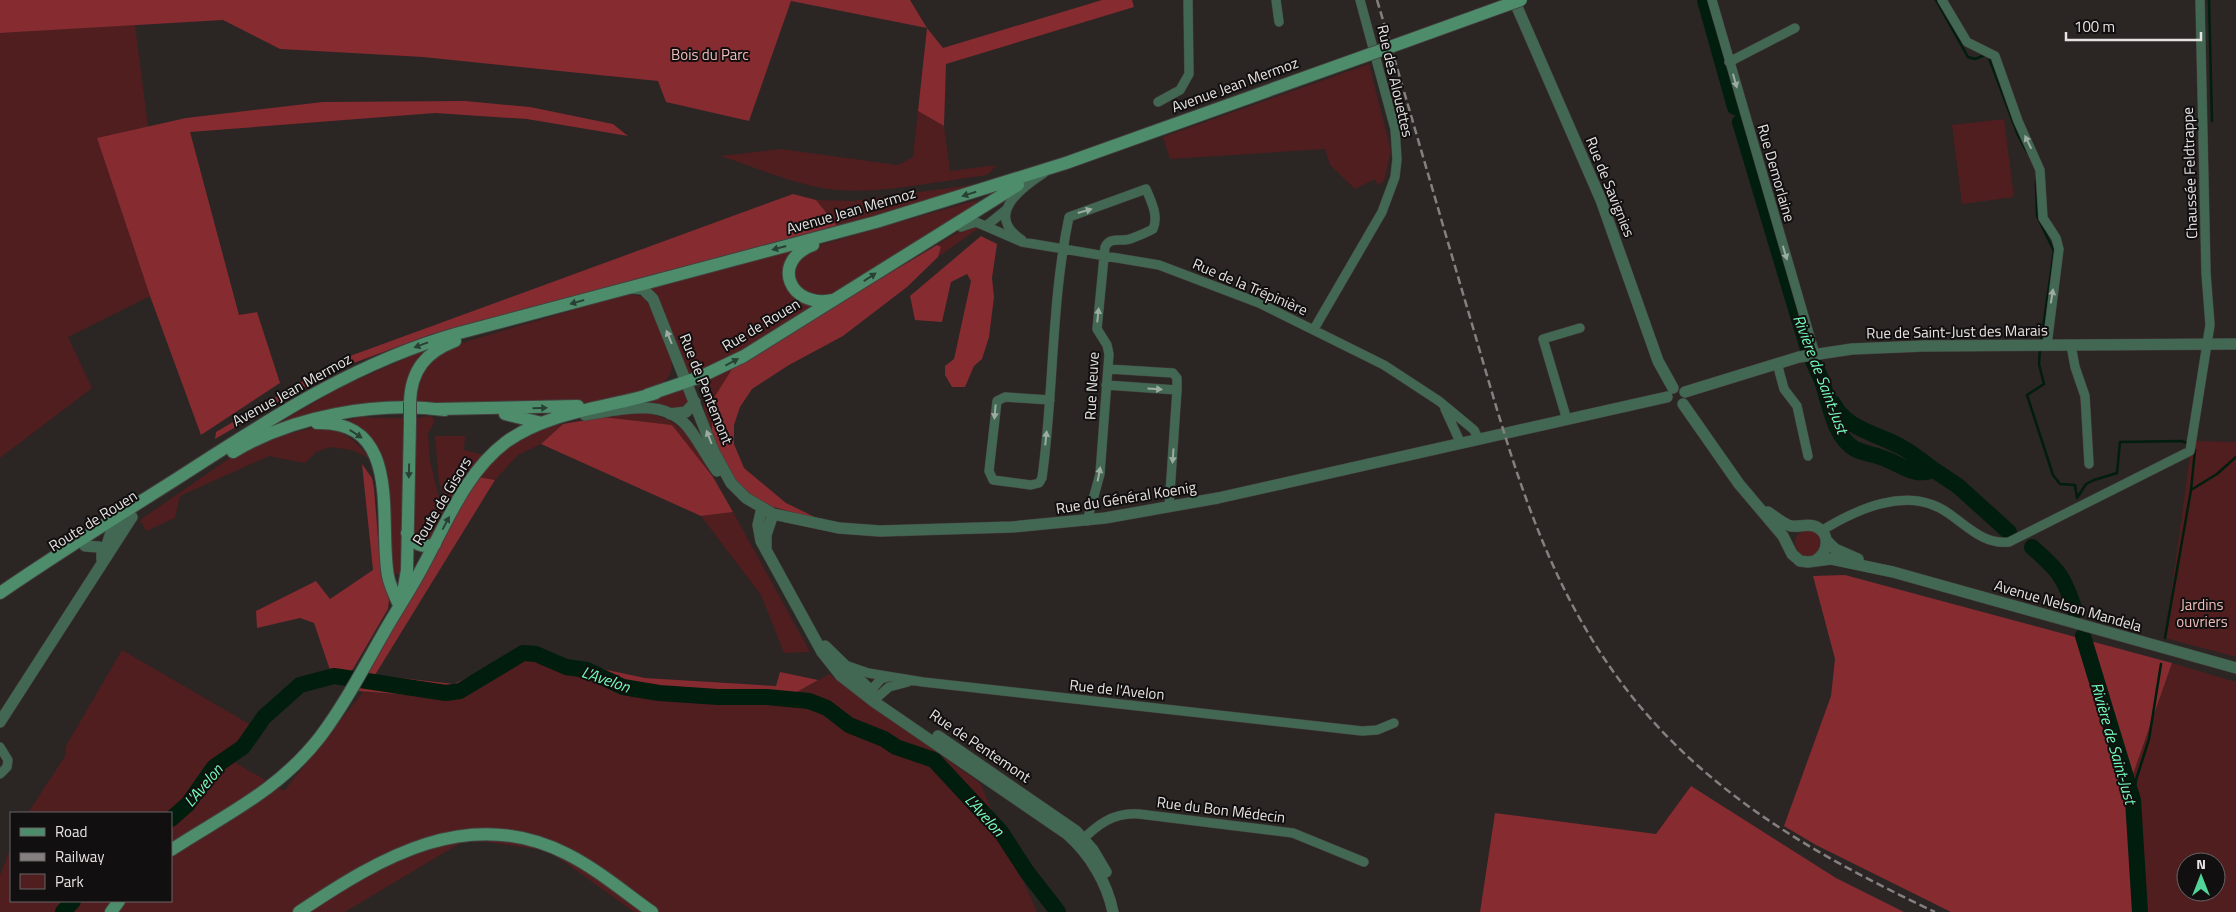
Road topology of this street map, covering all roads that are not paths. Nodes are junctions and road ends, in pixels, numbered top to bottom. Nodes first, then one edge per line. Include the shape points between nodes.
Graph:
1 (1188, 0) edge
2 (1276, 0) edge
3 (1360, 0) edge
4 (1514, 0) edge
5 (1521, 0) edge
6 (1712, 0) edge
7 (1942, 0) edge
8 (2200, 0) edge
9 (1278, 22) dead end
10 (1795, 28) dead end
11 (1729, 62) junction
12 (1158, 102) dead end
13 (1066, 163) junction
14 (1048, 170) junction
15 (1007, 209) junction
16 (986, 226) junction
17 (848, 230) junction
18 (924, 242) junction
19 (1029, 243) junction
20 (1064, 249) junction
21 (1105, 255) junction
22 (624, 288) junction
23 (835, 300) junction
24 (528, 316) junction
25 (1580, 328) dead end
26 (1314, 329) junction
27 (2208, 344) junction
28 (2236, 344) edge
29 (2048, 345) junction
30 (2071, 345) junction
31 (1811, 354) junction
32 (1777, 363) junction
33 (1108, 369) junction
34 (687, 382) junction
35 (1106, 385) junction
36 (1177, 390) junction
37 (1670, 392) junction
38 (656, 393) junction
39 (1684, 398) junction
40 (1050, 400) junction
41 (695, 402) junction
42 (1442, 405) junction
43 (438, 410) junction
44 (670, 414) junction
45 (1567, 420) junction
46 (548, 421) junction
47 (259, 437) junction
48 (1479, 440) junction
49 (1461, 444) junction
50 (1808, 456) dead end
51 (2089, 464) dead end
52 (200, 468) junction
53 (741, 494) junction
54 (1751, 499) junction
55 (1169, 507) junction
56 (762, 508) junction
57 (128, 514) junction
58 (773, 514) junction
59 (1087, 521) junction
60 (1802, 526) junction
61 (112, 529) junction
62 (408, 533) junction
63 (1824, 535) junction
64 (435, 544) junction
65 (85, 546) junction
66 (1790, 548) junction
67 (768, 553) junction
68 (1815, 561) junction
69 (101, 563) junction
70 (1893, 572) junction
71 (388, 573) junction
72 (410, 583) junction
73 (0, 595) edge
74 (400, 605) junction
75 (804, 618) junction
76 (838, 661) junction
77 (2236, 668) edge
78 (889, 677) junction
79 (923, 682) junction
80 (874, 696) junction
81 (0, 722) edge
82 (1394, 722) dead end
83 (0, 747) edge
84 (0, 774) edge
85 (1081, 841) junction
86 (172, 849) edge
87 (1364, 862) dead end
88 (299, 912) edge
89 (652, 912) edge
90 (1115, 912) edge

1 - 12 street via 1189,74 1180,90
2 - 9 street
3 - 26 street, Rue des Alouettes via 1393,119 1397,149 1395,177 1382,212
4 - 37 street, Rue de Savignies via 1601,200
5 - 13 main road, Avenue Jean Mermoz, bridge
6 - 11 street, Rue Demorlaine
29 -> 7 street via 2059,249 2044,218 2040,170 1995,56 1967,42
8 - 27 street, Chaussée Feldtrappe
10 - 11 street
11 -> 31 street, Rue Demorlaine via 1798,295
13 - 14 main road, Rue de Rouen
13 -> 17 main road, Avenue Jean Mermoz
14 - 15 street via 1016,193
14 - 18 main road, Rue de Rouen via 998,196
15 - 16 street
15 - 19 street, Rue de la Trépinière via 1010,228
16 - 18 street, Rue de la Trépinière via 978,222 968,223
16 - 19 street, Rue de la Trépinière
17 -> 22 main road, Avenue Jean Mermoz
17 - 23 main road via 802,250 794,256 790,269 792,285 802,297 817,302
23 -> 18 main road, Rue de Rouen
19 - 20 street, Rue de la Trépinière
20 - 21 street, Rue de la Trépinière
20 -> 21 street via 1071,216 1146,189 1154,210 1154,228 1128,240 1108,243
20 - 40 street
21 - 26 street, Rue de la Trépinière via 1168,267
33 -> 21 street, Rue Neuve via 1109,349 1097,329
22 -> 24 main road, Avenue Jean Mermoz
34 -> 22 street, Rue de Pentemont via 653,299 643,289
34 -> 23 main road, Rue de Rouen via 744,356
24 -> 52 main road, Avenue Jean Mermoz via 444,337 358,370 284,409
24 -> 62 main road, bridge via 450,343 430,354 415,374 410,402
25 - 45 street via 1543,339
26 - 42 street, Rue de la Trépinière via 1377,361
27 - 28 street, Rue de Saint-Just des Marais
27 - 30 street, Rue de Saint-Just des Marais
27 - 63 street, Chaussée Feldtrappe via 2190,451 2013,541 1991,542 1941,509 1912,502 1890,502 1862,509
29 - 30 street, Rue de Saint-Just des Marais
29 - 31 street, Rue de Saint-Just des Marais via 1900,347
30 - 51 street via 2085,396
31 - 32 street, Rue de Saint-Just des Marais
32 - 39 street, Rue de Saint-Just des Marais
32 - 50 street via 1784,389 1797,406
33 - 35 street, Rue Neuve
33 - 36 street via 1173,373 1178,378
34 - 38 main road, Rue de Rouen
34 - 41 street, Rue de Pentemont
35 -> 36 street
59 -> 35 street, Rue Neuve via 1100,474
36 -> 55 street
37 - 39 street via 1680,388
37 - 39 street via 1668,402 1674,406
37 - 45 street
43 -> 38 main road, Rue de Rouen via 570,407
38 - 46 main road, Route de Gisors
39 - 54 street
40 -> 40 street via 1005,397 996,401 990,471 993,480 1031,485 1041,481
41 - 44 street via 686,412
53 -> 41 street, Rue de Pentemont via 722,470
42 - 48 street, Rue de la Trépinière via 1474,430
42 - 49 street, Rue de la Trépinière
43 - 46 main road via 504,414
43 - 47 main road via 352,412 296,423
44 - 46 street via 641,408
44 - 53 street via 687,426 723,479
45 - 48 street
64 -> 46 main road, Route de Gisors via 482,463 508,440
47 - 52 main road
47 -> 71 main road via 298,426 327,423 353,431 370,445 381,471
48 - 49 street, Rue du Général Koenig
49 - 55 street, Rue du Général Koenig
52 - 57 main road, Route de Rouen
53 - 56 street, Rue de Pentemont
54 - 60 street via 1787,525
54 - 66 street
55 - 59 street, Rue du Général Koenig
56 - 58 street, Rue de Pentemont
56 - 67 street, Rue de Pentemont via 758,532
57 - 61 main road, Route de Rouen
57 - 69 street
57 - 73 main road, Route de Rouen
58 - 59 street, Rue du Général Koenig via 821,525 880,530 1032,527
58 - 67 street, Rue de Pentemont via 765,538
60 - 63 street via 1812,525
60 - 66 street via 1792,534
61 - 65 main road, Route de Rouen
61 - 69 street
62 - 64 main road via 420,545 428,547
62 - 72 main road
63 - 68 street via 1823,554
63 - 70 street, Avenue Nelson Mandela via 1835,549
64 - 72 main road, Route de Gisors
65 - 69 street via 102,551
65 - 73 main road, Route de Rouen
66 - 68 street via 1793,556 1800,560
67 - 75 street, Rue de Pentemont
68 - 70 street, Avenue Nelson Mandela via 1831,559
69 - 81 street
70 - 77 street, Avenue Nelson Mandela
71 - 72 main road via 396,582
71 - 74 main road
72 - 74 main road, Route de Gisors
74 - 86 main road, Route de Gisors via 344,702 307,753 277,782 245,806
75 - 76 street, Rue de Pentemont
75 - 80 street, Rue de Pentemont via 832,667 846,681
76 - 78 street, Rue de l'Avelon via 859,671
76 - 80 street, Rue de Pentemont
78 - 79 street, Rue de l'Avelon
78 - 80 street via 878,681
79 - 80 street via 895,684
79 - 82 street, Rue de l'Avelon via 1362,731 1378,730
80 - 85 street, Rue de Pentemont
83 - 84 street via 8,760 7,767
85 - 87 street, Rue du Bon Médecin via 1113,817 1139,814 1293,833
85 - 90 street, Rue de Pentemont
88 - 89 main road via 348,882 411,850 442,838 480,833 520,837 561,851 588,866

